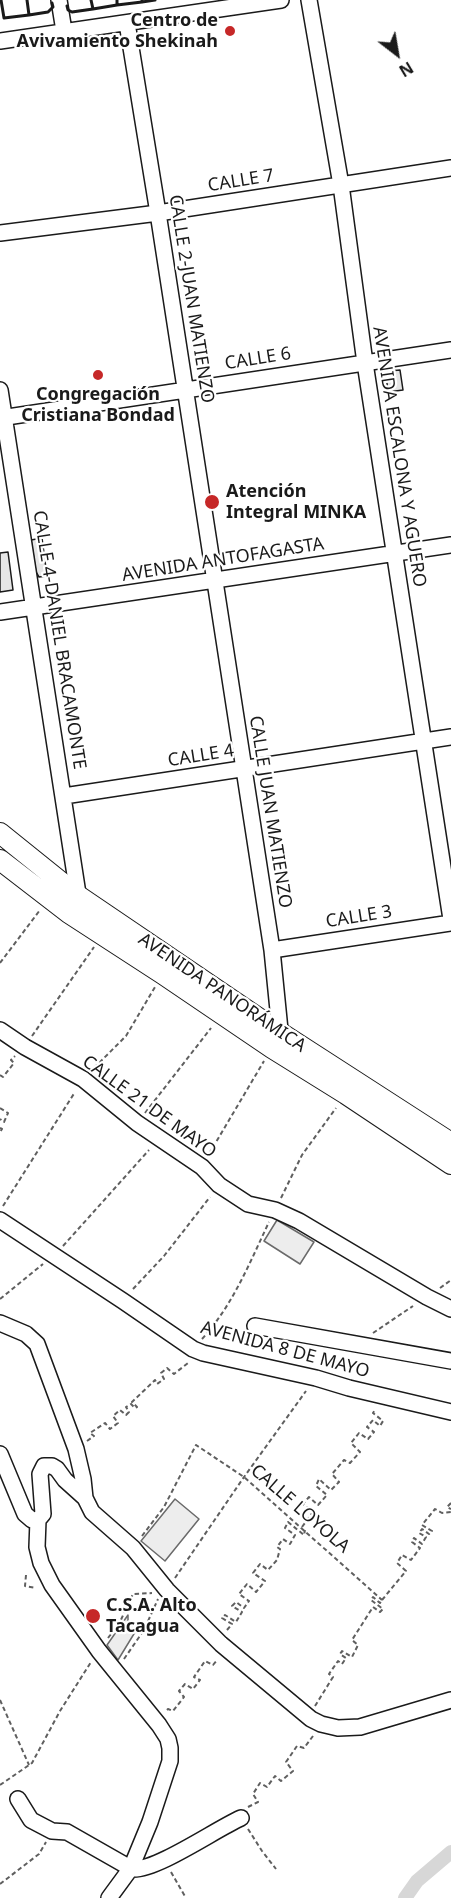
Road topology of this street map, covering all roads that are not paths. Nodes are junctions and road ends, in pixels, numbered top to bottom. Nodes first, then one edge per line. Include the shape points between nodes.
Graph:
1 (59, 0) edge
2 (281, 0) edge
3 (309, 0) edge
4 (127, 22) junction
5 (64, 32) junction
6 (0, 41) edge
7 (451, 168) edge
8 (340, 185) junction
9 (158, 213) junction
10 (0, 233) edge
11 (451, 350) edge
12 (365, 363) junction
13 (0, 390) edge
14 (186, 390) junction
15 (2, 418) edge
16 (451, 545) edge
17 (394, 553) junction
18 (215, 581) junction
19 (33, 608) junction
20 (0, 612) edge
21 (451, 737) edge
22 (424, 741) junction
23 (244, 769) junction
24 (64, 796) junction
25 (0, 833) edge
26 (0, 860) edge
27 (73, 904) junction
28 (451, 921) edge
29 (272, 950) junction
30 (0, 1030) edge
31 (276, 1040) junction
32 (451, 1143) edge
33 (451, 1164) edge
34 (0, 1220) edge
35 (451, 1309) edge
36 (0, 1323) edge
37 (255, 1326) dead end
38 (451, 1361) edge
39 (451, 1412) edge
40 (0, 1454) edge
41 (85, 1498) junction
42 (38, 1520) junction
43 (451, 1700) edge
44 (18, 1799) dead end
45 (241, 1818) road end
46 (131, 1868) junction
47 (109, 1898) edge

1 - 5 street
2 - 4 street
3 - 8 street, AVENIDA ESCALONA Y AGUERO
4 - 5 street
4 - 9 street, CALLE 2-JUAN MATIENZO
5 - 6 street
7 - 8 street, CALLE 7
8 - 9 street, CALLE 7 via 273,200
8 - 12 street, AVENIDA ESCALONA Y AGUERO
9 - 10 street, CALLE 7
9 - 14 street, CALLE 2-JUAN MATIENZO
11 - 12 street, CALLE 6
12 - 14 street, CALLE 6
12 - 17 street, AVENIDA ESCALONA Y AGUERO
13 - 15 street, CALLE 4-DANIEL BRACAMONTE
14 - 15 street, CALLE 6
14 - 18 street, CALLE 2-JUAN MATIENZO
15 - 19 street, CALLE 4-DANIEL BRACAMONTE
16 - 17 street, AVENIDA ANTOFAGASTA
17 - 18 street, AVENIDA ANTOFAGASTA
17 - 22 street, AVENIDA ESCALONA Y AGUERO
18 - 19 street, AVENIDA ANTOFAGASTA
18 - 23 street, CALLE JUAN MATIENZO
19 - 20 street, AVENIDA ANTOFAGASTA
19 - 24 street, CALLE 4-DANIEL BRACAMONTE
21 - 22 street, CALLE 4
22 - 23 street, CALLE 4
22 - 28 street, AVENIDA ESCALONA Y AGUERO
23 - 24 street, CALLE 4
23 - 29 street, CALLE JUAN MATIENZO
24 - 27 street, CALLE 4-DANIEL BRACAMONTE
25 - 27 main road, AVENIDA PANORÁMICA
26 - 27 main road, AVENIDA PANORÁMICA via 48,899
27 - 31 main road, AVENIDA PANORÁMICA
27 - 31 main road, AVENIDA PANORÁMICA via 102,934 222,1014
28 - 29 street, CALLE 3
29 - 31 street, CALLE JUAN MATIENZO
30 - 35 street, CALLE 21 DE MAYO via 83,1079 248,1204 300,1221
31 - 32 main road, AVENIDA PANORÁMICA
31 - 33 main road, AVENIDA PANORÁMICA via 346,1094
34 - 39 street, AVENIDA 8 DE MAYO via 193,1349
36 - 41 street via 26,1334 37,1344 76,1449
37 - 38 street
40 - 42 street via 25,1514
41 - 42 street via 57,1469 44,1466 40,1474 44,1507
41 - 43 street via 92,1512 133,1548 167,1590 212,1634 314,1720 338,1728 360,1727
42 - 46 street via 37,1547 52,1585 168,1739 170,1761
44 - 46 street via 31,1820 52,1831 67,1832
45 - 46 street via 164,1859 144,1868
46 - 47 street

